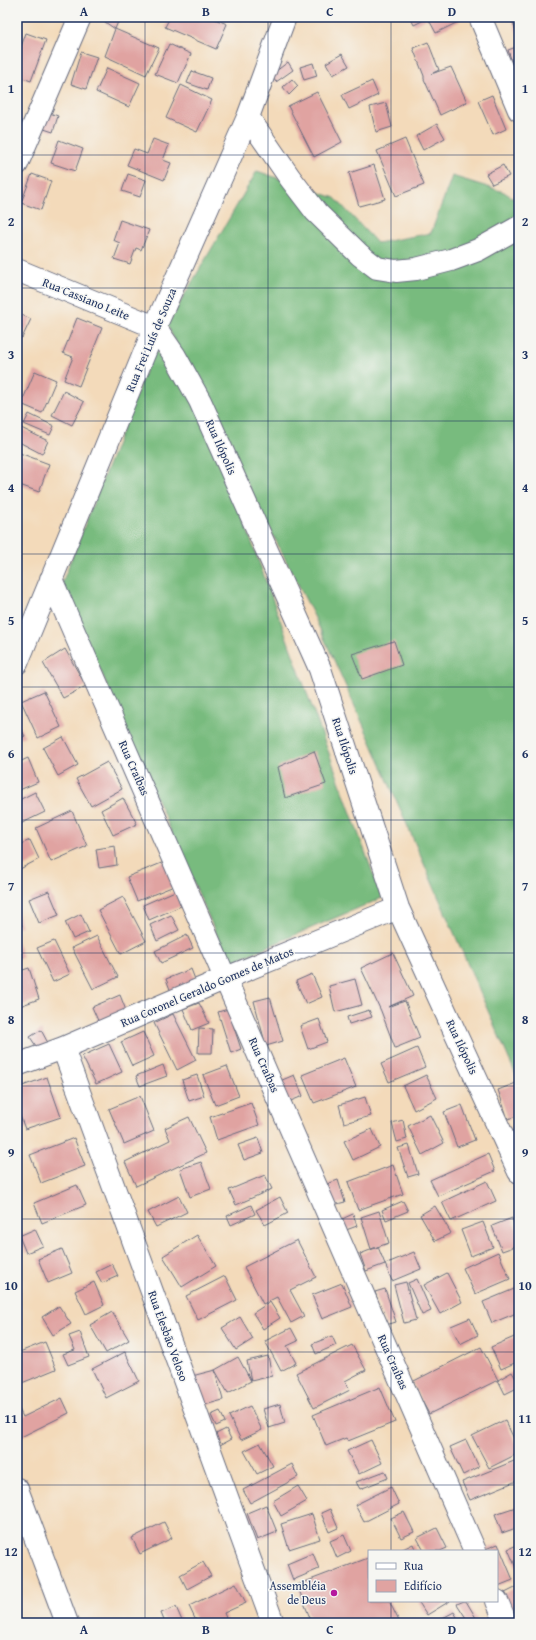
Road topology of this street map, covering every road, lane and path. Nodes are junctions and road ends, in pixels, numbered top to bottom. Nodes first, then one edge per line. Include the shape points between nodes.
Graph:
1 (80, 17) edge
2 (285, 17) edge
3 (480, 17) edge
4 (519, 110) edge
5 (248, 117) junction
6 (17, 164) edge
7 (519, 227) edge
8 (17, 270) edge
9 (155, 327) junction
10 (51, 579) junction
11 (17, 663) edge
12 (398, 908) junction
13 (226, 978) junction
14 (63, 1048) junction
15 (17, 1065) edge
16 (519, 1172) edge
17 (17, 1489) edge
18 (475, 1550) edge
19 (497, 1602) edge
20 (67, 1623) edge
21 (273, 1623) edge
22 (506, 1623) edge

1 - 6 street
2 - 5 street, Rua Frei Luís de Souza
3 - 4 street
5 - 7 street via 316,212 377,268 396,271 416,269 451,260 478,250
5 - 9 street, Rua Frei Luís de Souza
8 - 9 street, Rua Cassiano Leite
9 - 10 street, Rua Frei Luís de Souza
9 - 12 street, Rua Ilópolis via 175,356 200,402 320,669
10 - 11 street, Rua Frei Luís de Souza
10 - 13 street, Rua Craíbas
12 - 13 street, Rua Coronel Geraldo Gomes de Matos
12 - 16 street, Rua Ilópolis
13 - 14 street, Rua Coronel Geraldo Gomes de Matos
13 - 18 street, Rua Craíbas
14 - 15 street, Rua Coronel Geraldo Gomes de Matos
14 - 21 street, Rua Elesbão Veloso
17 - 20 street
19 - 22 street

